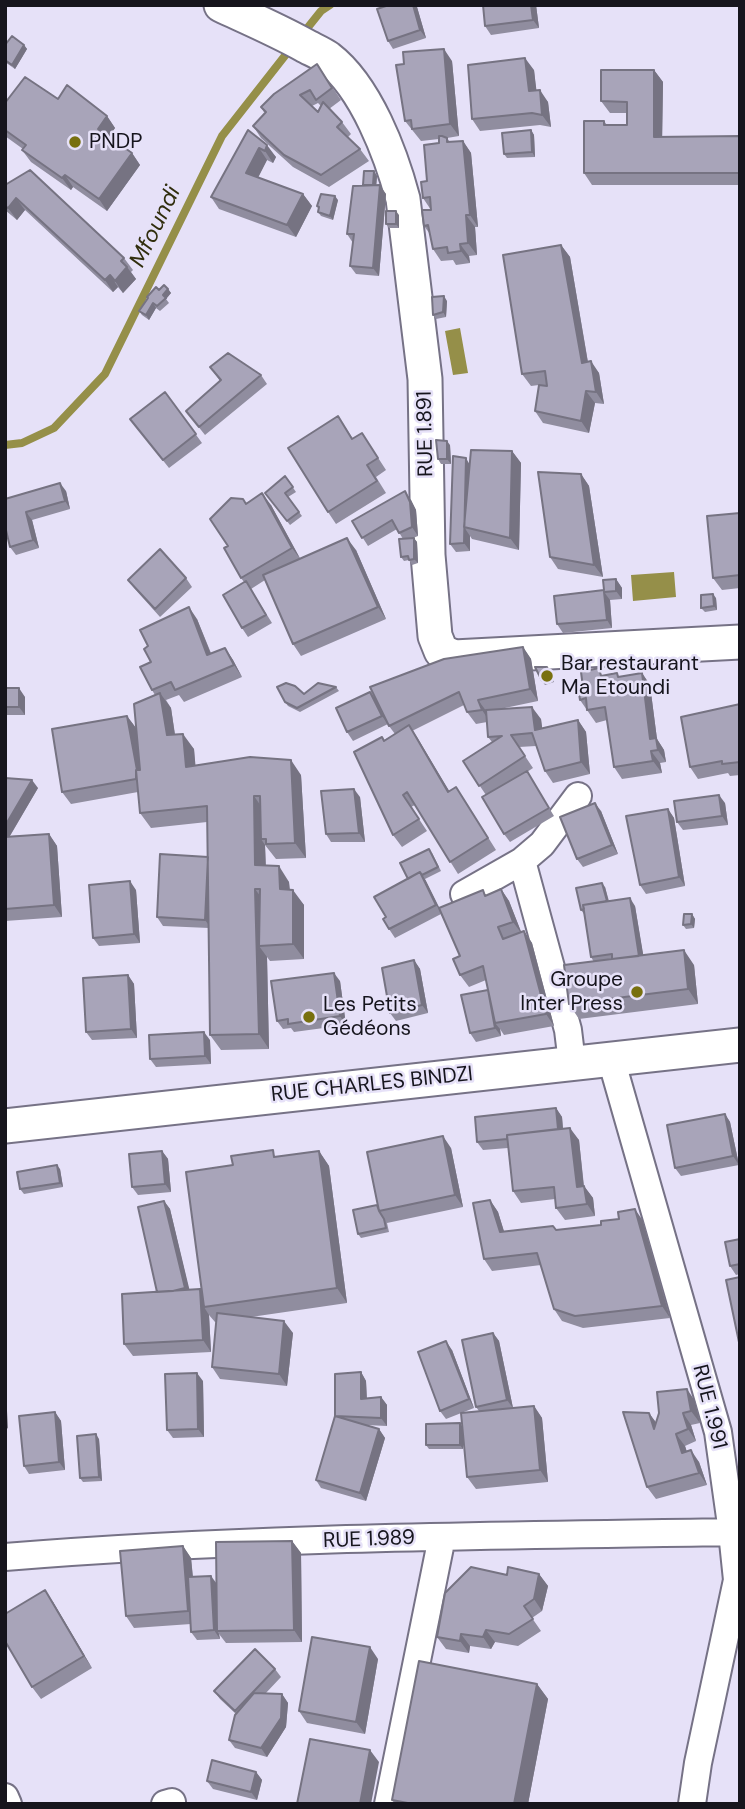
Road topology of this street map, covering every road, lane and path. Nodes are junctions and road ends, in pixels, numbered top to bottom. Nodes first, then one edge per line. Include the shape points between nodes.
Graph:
1 (221, 5) edge
2 (740, 642) edge
3 (578, 796) dead end
4 (522, 861) junction
5 (464, 894) edge
6 (740, 1045) edge
7 (611, 1059) junction
8 (572, 1063) junction
9 (5, 1126) edge
10 (733, 1532) junction
11 (442, 1537) junction
12 (5, 1557) edge
13 (5, 1797) edge
14 (8, 1804) edge
15 (388, 1804) edge
16 (692, 1804) edge

1 - 2 street, RUE 1.891 via 327,58 348,78 375,121 397,175 425,379 428,555 435,636 442,651 454,657
3 - 4 street via 542,844
4 - 5 street
4 - 8 street via 568,1030
6 - 7 street, RUE CHARLES BINDZI
7 - 8 street, RUE CHARLES BINDZI
7 - 10 street, RUE 1.991 via 718,1432
8 - 9 street, RUE CHARLES BINDZI
10 - 11 street, RUE 1.989
10 - 16 street, RUE 1.991 via 737,1580
11 - 12 street, RUE 1.989 via 103,1549
11 - 15 street
13 - 14 street

